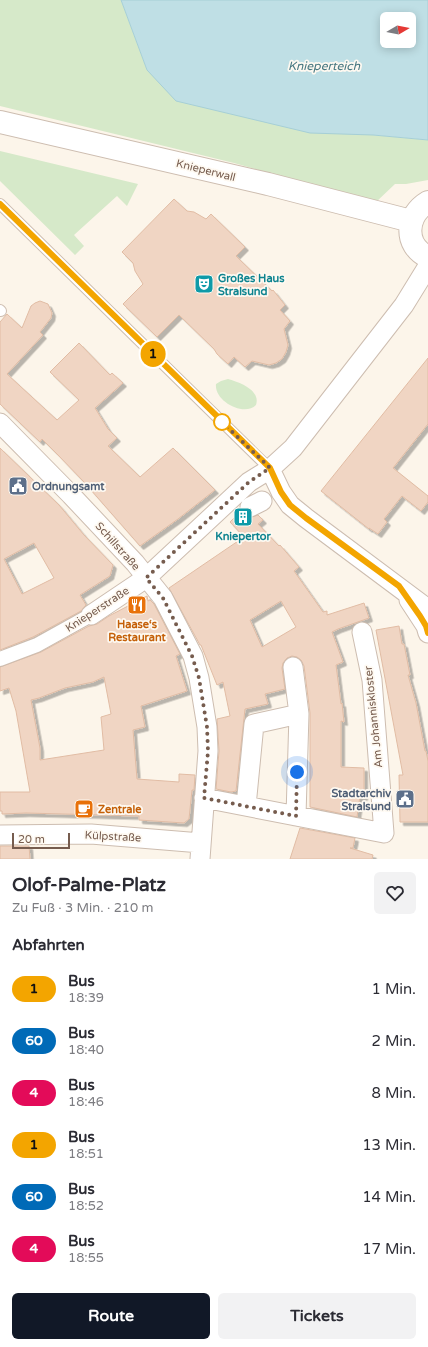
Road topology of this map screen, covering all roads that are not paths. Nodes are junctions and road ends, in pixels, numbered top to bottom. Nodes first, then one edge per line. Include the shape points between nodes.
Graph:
1 (0, 122) edge
2 (428, 202) edge
3 (0, 204) edge
4 (411, 221) junction
5 (428, 257) edge
6 (428, 266) edge
7 (0, 423) edge
8 (270, 468) junction
9 (224, 524) dead end
10 (184, 542) junction
11 (146, 578) junction
12 (399, 586) junction
13 (428, 609) edge
14 (92, 615) joint
15 (362, 632) dead end
16 (428, 633) edge
17 (0, 659) edge
18 (293, 667) dead end
19 (299, 714) junction
20 (204, 798) junction
21 (246, 806) junction
22 (296, 816) junction
23 (0, 835) edge
24 (201, 851) edge

1 - 4 street, Knieperwall via 268,184
2 - 4 street via 421,206
3 - 8 lane
4 - 5 street via 410,231 416,249
6 - 8 street, Knieperstraße via 404,305 298,442
7 - 11 street, Schillstraße via 71,494
8 - 10 street, Knieperstraße via 249,482
8 - 12 street via 290,505
9 - 10 street, Knieperstraße
10 - 11 street, Knieperstraße
11 - 14 street, Knieperstraße
11 - 20 street, Schillstraße via 163,598 192,656 199,678 208,751
12 - 13 street
12 - 16 street via 420,616
14 - 17 street, Knieperstraße via 37,646
15 - 22 street, Am Johanniskloster via 372,680 384,833
18 - 19 street
19 - 21 street via 254,724
19 - 22 street
20 - 21 street, Am Johanniskloster
20 - 24 street, Schillstraße
21 - 22 street, Am Johanniskloster
23 - 24 street, Külpstraße via 91,834

